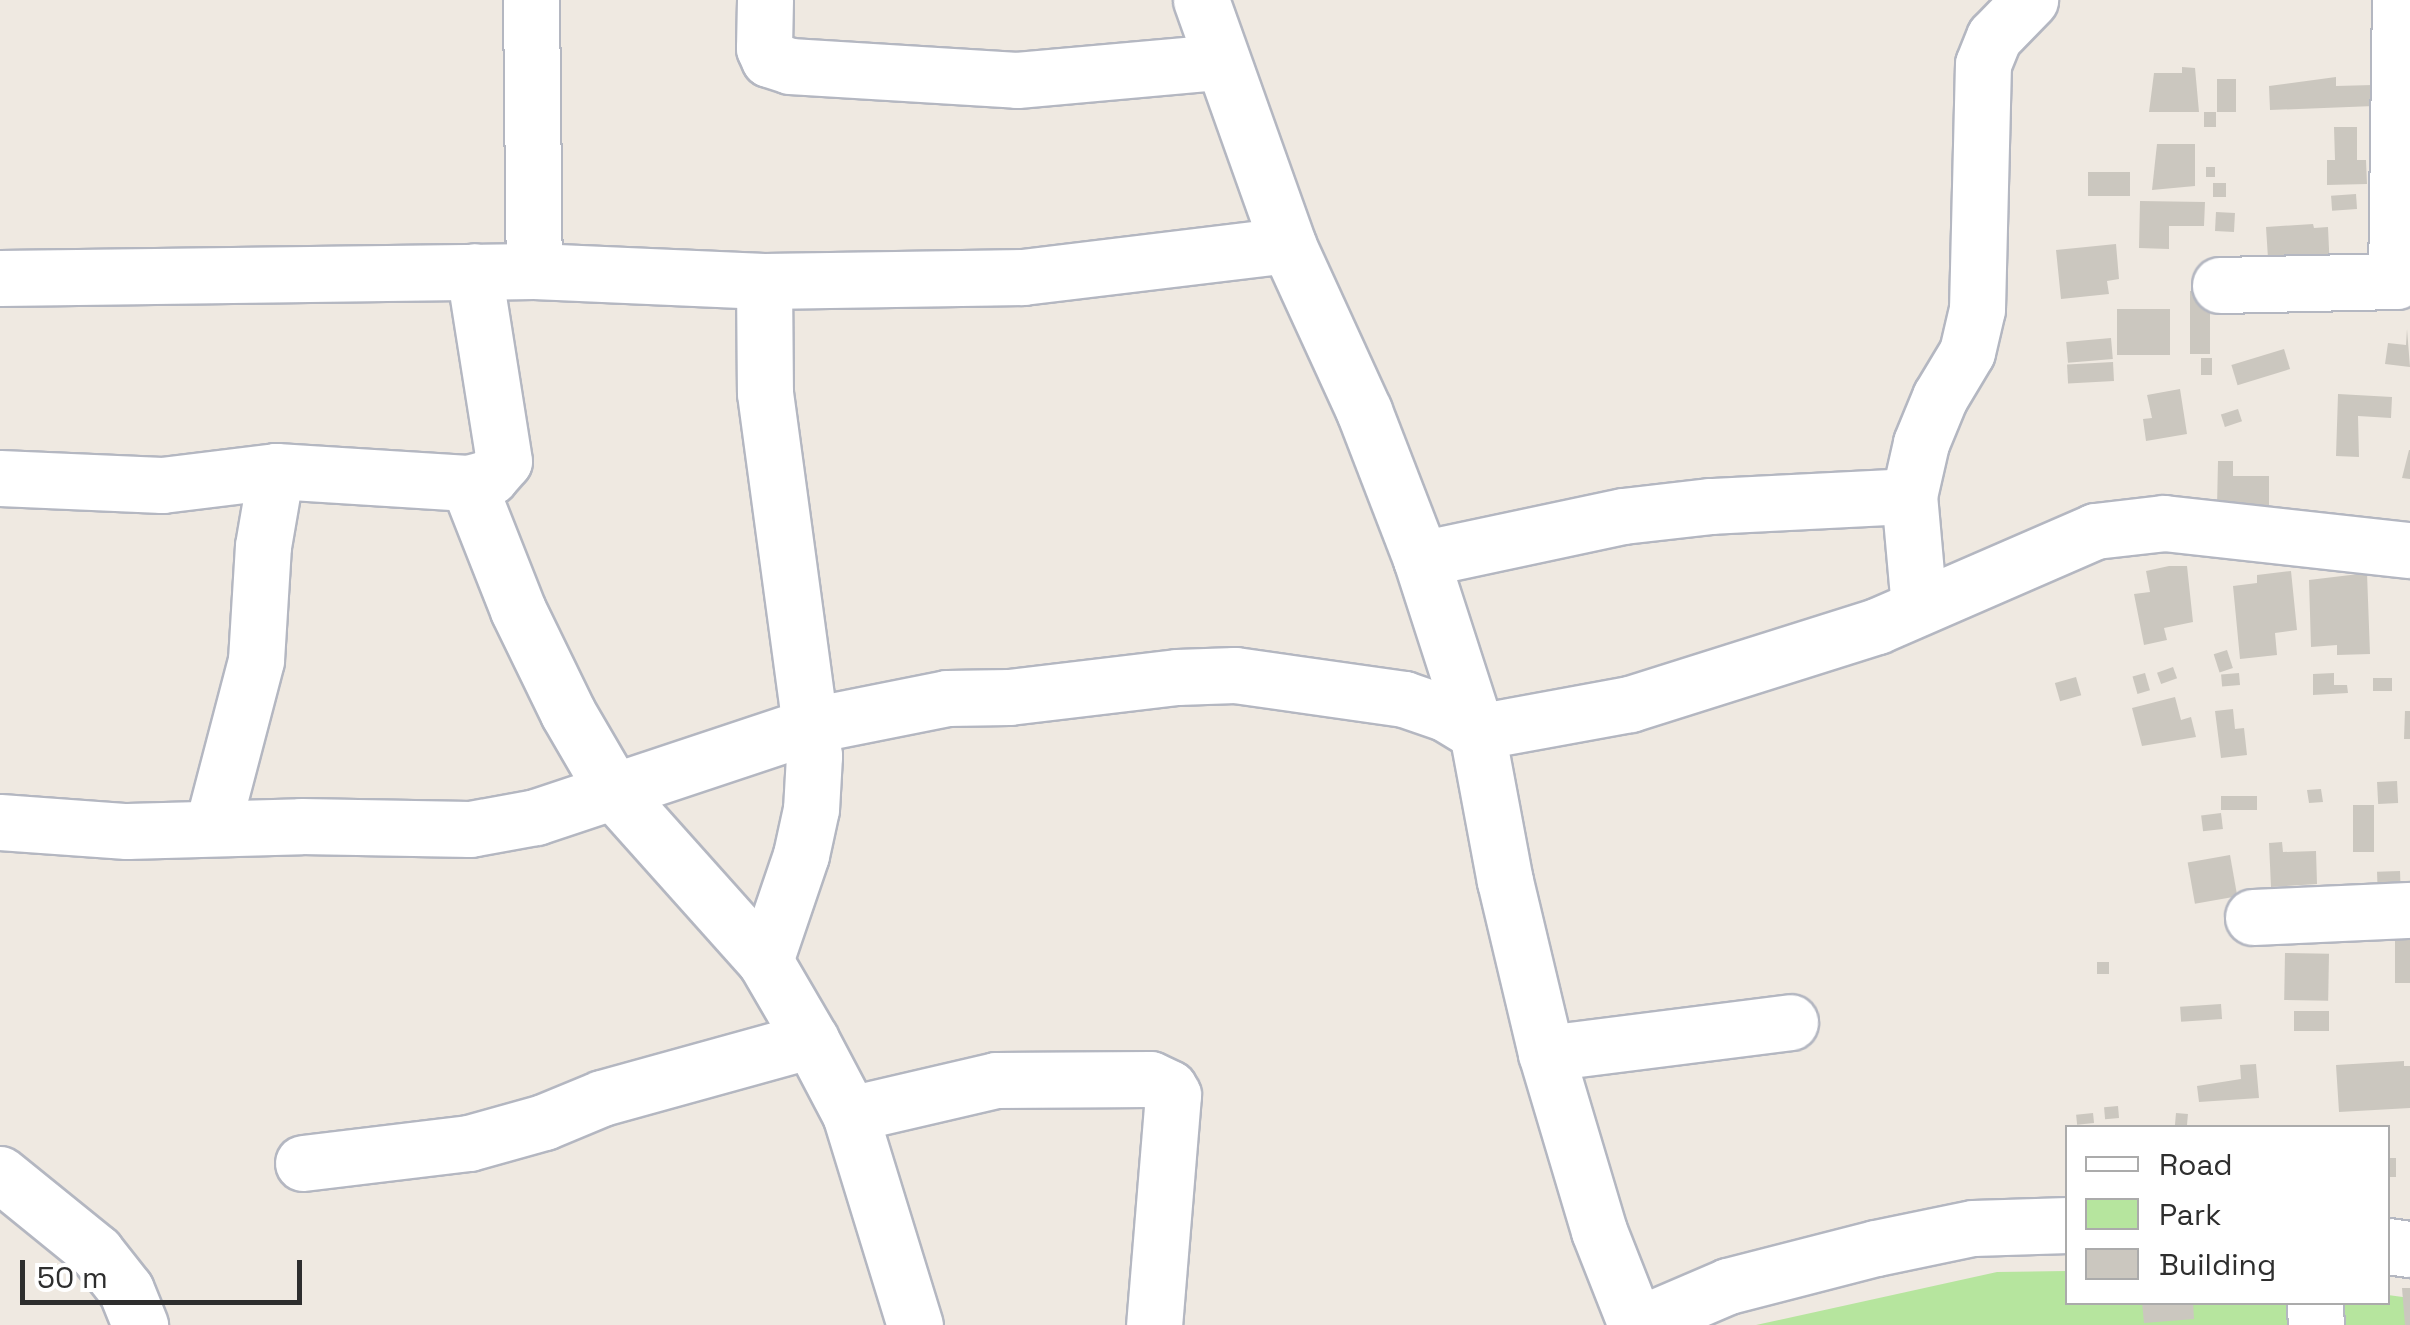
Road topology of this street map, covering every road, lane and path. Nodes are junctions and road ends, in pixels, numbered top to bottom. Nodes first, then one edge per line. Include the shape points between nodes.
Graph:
1 (531, 0) edge
2 (765, 0) edge
3 (1201, 0) edge
4 (2030, 0) edge
5 (2400, 0) edge
6 (1219, 62) junction
7 (2404, 204) edge
8 (1288, 245) junction
9 (534, 270) junction
10 (474, 271) junction
11 (0, 278) edge
12 (764, 280) junction
13 (2220, 285) dead end
14 (276, 471) junction
15 (0, 478) edge
16 (468, 483) junction
17 (1909, 496) junction
18 (2410, 550) edge
19 (1421, 559) junction
20 (1920, 607) junction
21 (812, 726) junction
22 (1478, 732) junction
23 (614, 792) junction
24 (0, 822) edge
25 (212, 828) junction
26 (2410, 910) edge
27 (2254, 917) dead end
28 (765, 961) junction
29 (1790, 1022) dead end
30 (811, 1040) junction
31 (1546, 1053) junction
32 (850, 1114) junction
33 (303, 1163) dead end
34 (0, 1174) edge
35 (2065, 1225) edge
36 (140, 1325) edge
37 (914, 1325) edge
38 (1154, 1325) edge
39 (1636, 1325) edge

1 - 9 street
2 - 6 street via 764,48 769,59 790,66 1016,80
3 - 6 street
4 - 17 street via 1994,36 1983,64 1977,309 1967,352 1921,442
5 - 7 street
6 - 8 street
7 - 13 street via 2396,280
8 - 12 street via 1024,277
8 - 19 street via 1364,411
9 - 10 street
9 - 12 street
10 - 11 street
10 - 16 street via 504,462 496,474
12 - 21 street via 765,393
14 - 15 street via 162,484
14 - 16 street
14 - 25 street via 262,546 256,660
16 - 23 street via 518,610
17 - 19 street via 1641,514
17 - 20 street
18 - 20 street via 2164,523 2095,532
19 - 22 street
20 - 22 street via 1630,704
21 - 22 street via 947,698 1235,675 1404,699
21 - 23 street
21 - 28 street via 811,809
22 - 31 street via 1504,881
23 - 25 street via 470,829
23 - 28 street
24 - 25 street via 127,831
26 - 27 street
28 - 30 street
29 - 31 street
30 - 32 street
30 - 33 street via 469,1143
31 - 39 street via 1599,1231
32 - 37 street
32 - 38 street via 996,1080 1150,1079 1169,1088
34 - 36 street via 96,1252 126,1290
35 - 39 street via 1973,1228 1876,1248 1728,1286

